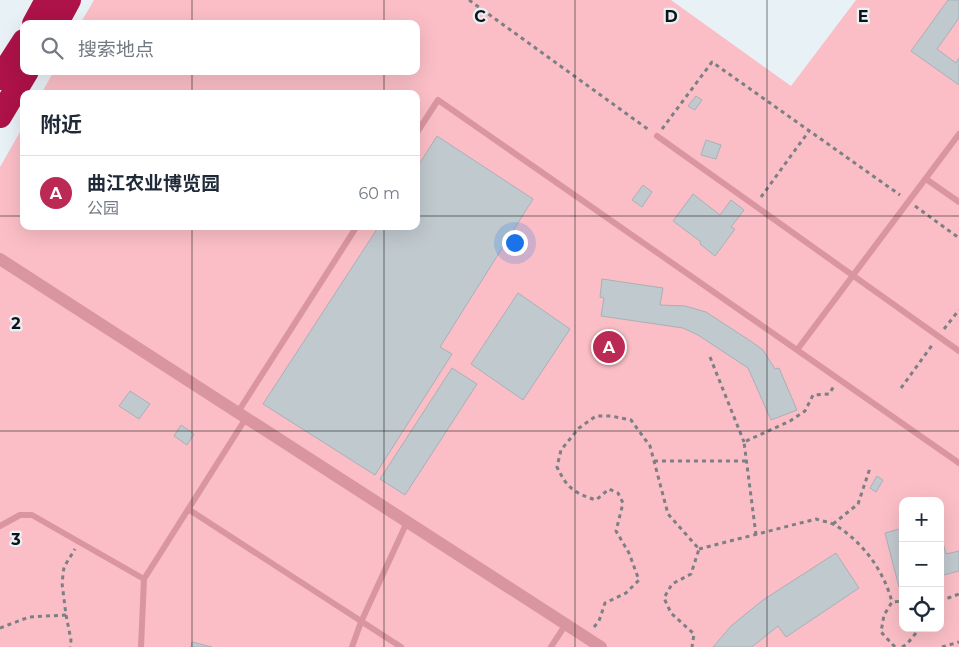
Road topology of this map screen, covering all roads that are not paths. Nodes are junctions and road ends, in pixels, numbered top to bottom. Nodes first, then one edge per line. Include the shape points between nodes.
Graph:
1 (47, 0) edge
2 (69, 0) edge
3 (36, 20) edge
4 (58, 20) edge
5 (20, 47) edge
6 (26, 75) edge
7 (0, 78) edge
8 (0, 116) edge
9 (420, 128) edge
10 (959, 134) edge
11 (657, 136) road end
12 (926, 179) junction
13 (959, 202) edge
14 (355, 230) edge
15 (0, 259) edge
16 (853, 275) junction
17 (797, 350) junction
18 (959, 351) edge
19 (242, 415) junction
20 (959, 463) edge
21 (188, 509) junction
22 (407, 522) junction
23 (0, 526) edge
24 (144, 579) junction
25 (361, 622) junction
26 (566, 624) junction
27 (141, 647) edge
28 (352, 647) edge
29 (401, 647) edge
30 (551, 647) edge
31 (601, 647) edge

1 - 3 highway
2 - 4 highway
5 - 7 highway
6 - 8 highway
9 - 17 lane via 438,100
10 - 12 lane
11 - 16 lane
12 - 13 lane
12 - 16 lane
14 - 19 lane
15 - 19 street
16 - 17 lane
16 - 18 lane
17 - 20 lane
19 - 21 lane
19 - 22 street
21 - 24 lane
21 - 25 lane
22 - 25 lane
22 - 26 street
23 - 24 lane via 20,515 32,515
24 - 27 lane
25 - 28 lane
25 - 29 lane
26 - 30 lane
26 - 31 street

